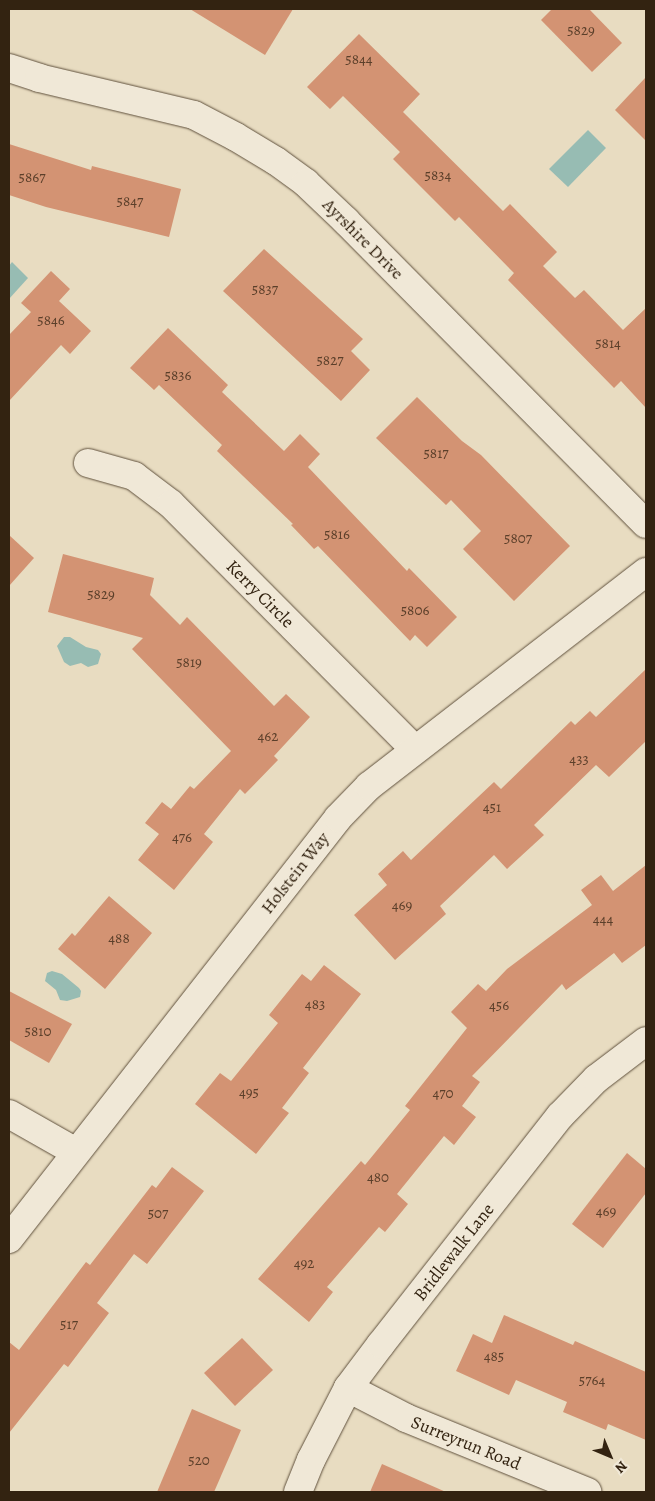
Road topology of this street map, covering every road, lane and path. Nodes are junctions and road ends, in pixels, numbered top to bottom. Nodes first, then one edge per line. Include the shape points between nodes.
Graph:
1 (9, 68) edge
2 (88, 463) dead end
3 (646, 524) edge
4 (646, 572) edge
5 (415, 750) junction
6 (644, 1047) edge
7 (9, 1114) edge
8 (76, 1152) junction
9 (9, 1239) edge
10 (348, 1388) junction
11 (298, 1492) edge
12 (587, 1492) edge

1 - 3 street, Ayrshire Drive via 194,116 276,161 306,183 346,221
2 - 5 street, Kerry Circle via 134,476 171,504
4 - 5 street, Holstein Way
5 - 8 street, Holstein Way via 369,786 338,818
6 - 10 street, Bridlewalk Lane via 596,1079 560,1116
7 - 8 street
8 - 9 street, Holstein Way
10 - 11 street, Bridlewalk Lane
10 - 12 street, Surreyrun Road via 406,1418

